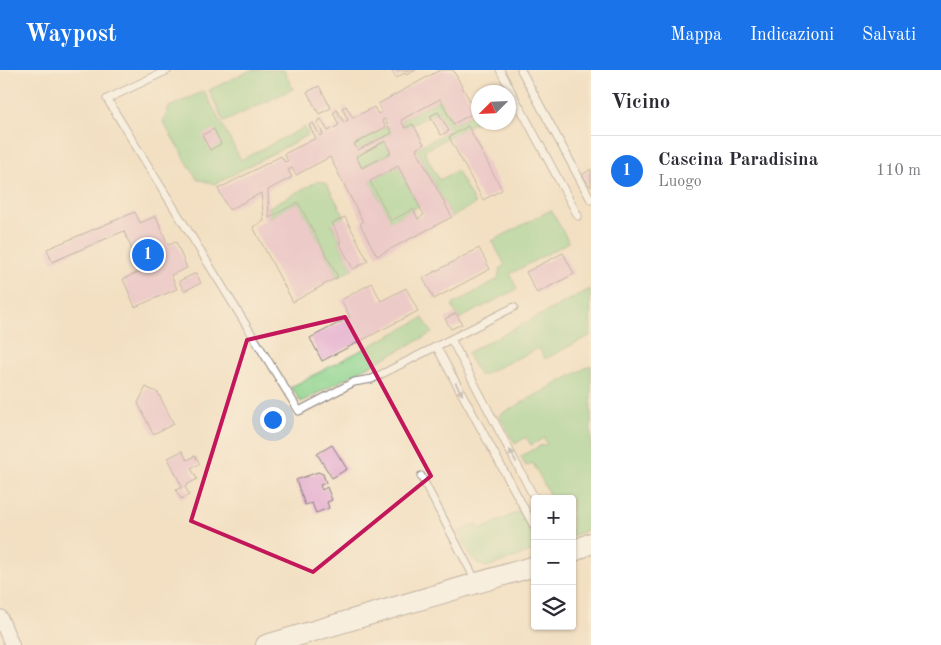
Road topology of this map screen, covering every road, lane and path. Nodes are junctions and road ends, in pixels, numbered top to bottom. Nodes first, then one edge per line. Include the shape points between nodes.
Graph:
1 (168, 70) edge
2 (500, 70) edge
3 (521, 70) edge
4 (591, 200) edge
5 (578, 216) dead end
6 (514, 307) dead end
7 (451, 339) junction
8 (436, 346) junction
9 (421, 476) dead end
10 (533, 495) edge
11 (531, 521) edge
12 (591, 543) edge
13 (576, 550) edge
14 (531, 567) edge
15 (477, 582) junction
16 (0, 617) edge
17 (12, 645) edge
18 (266, 645) edge

1 - 8 lane via 107,99 299,411 354,382 372,379
2 - 5 lane
3 - 4 lane
6 - 7 lane
7 - 8 lane
10 -> 7 lane
8 -> 11 lane
9 - 15 lane
12 - 13 main road
14 - 15 main road
15 - 18 main road
16 - 17 street

